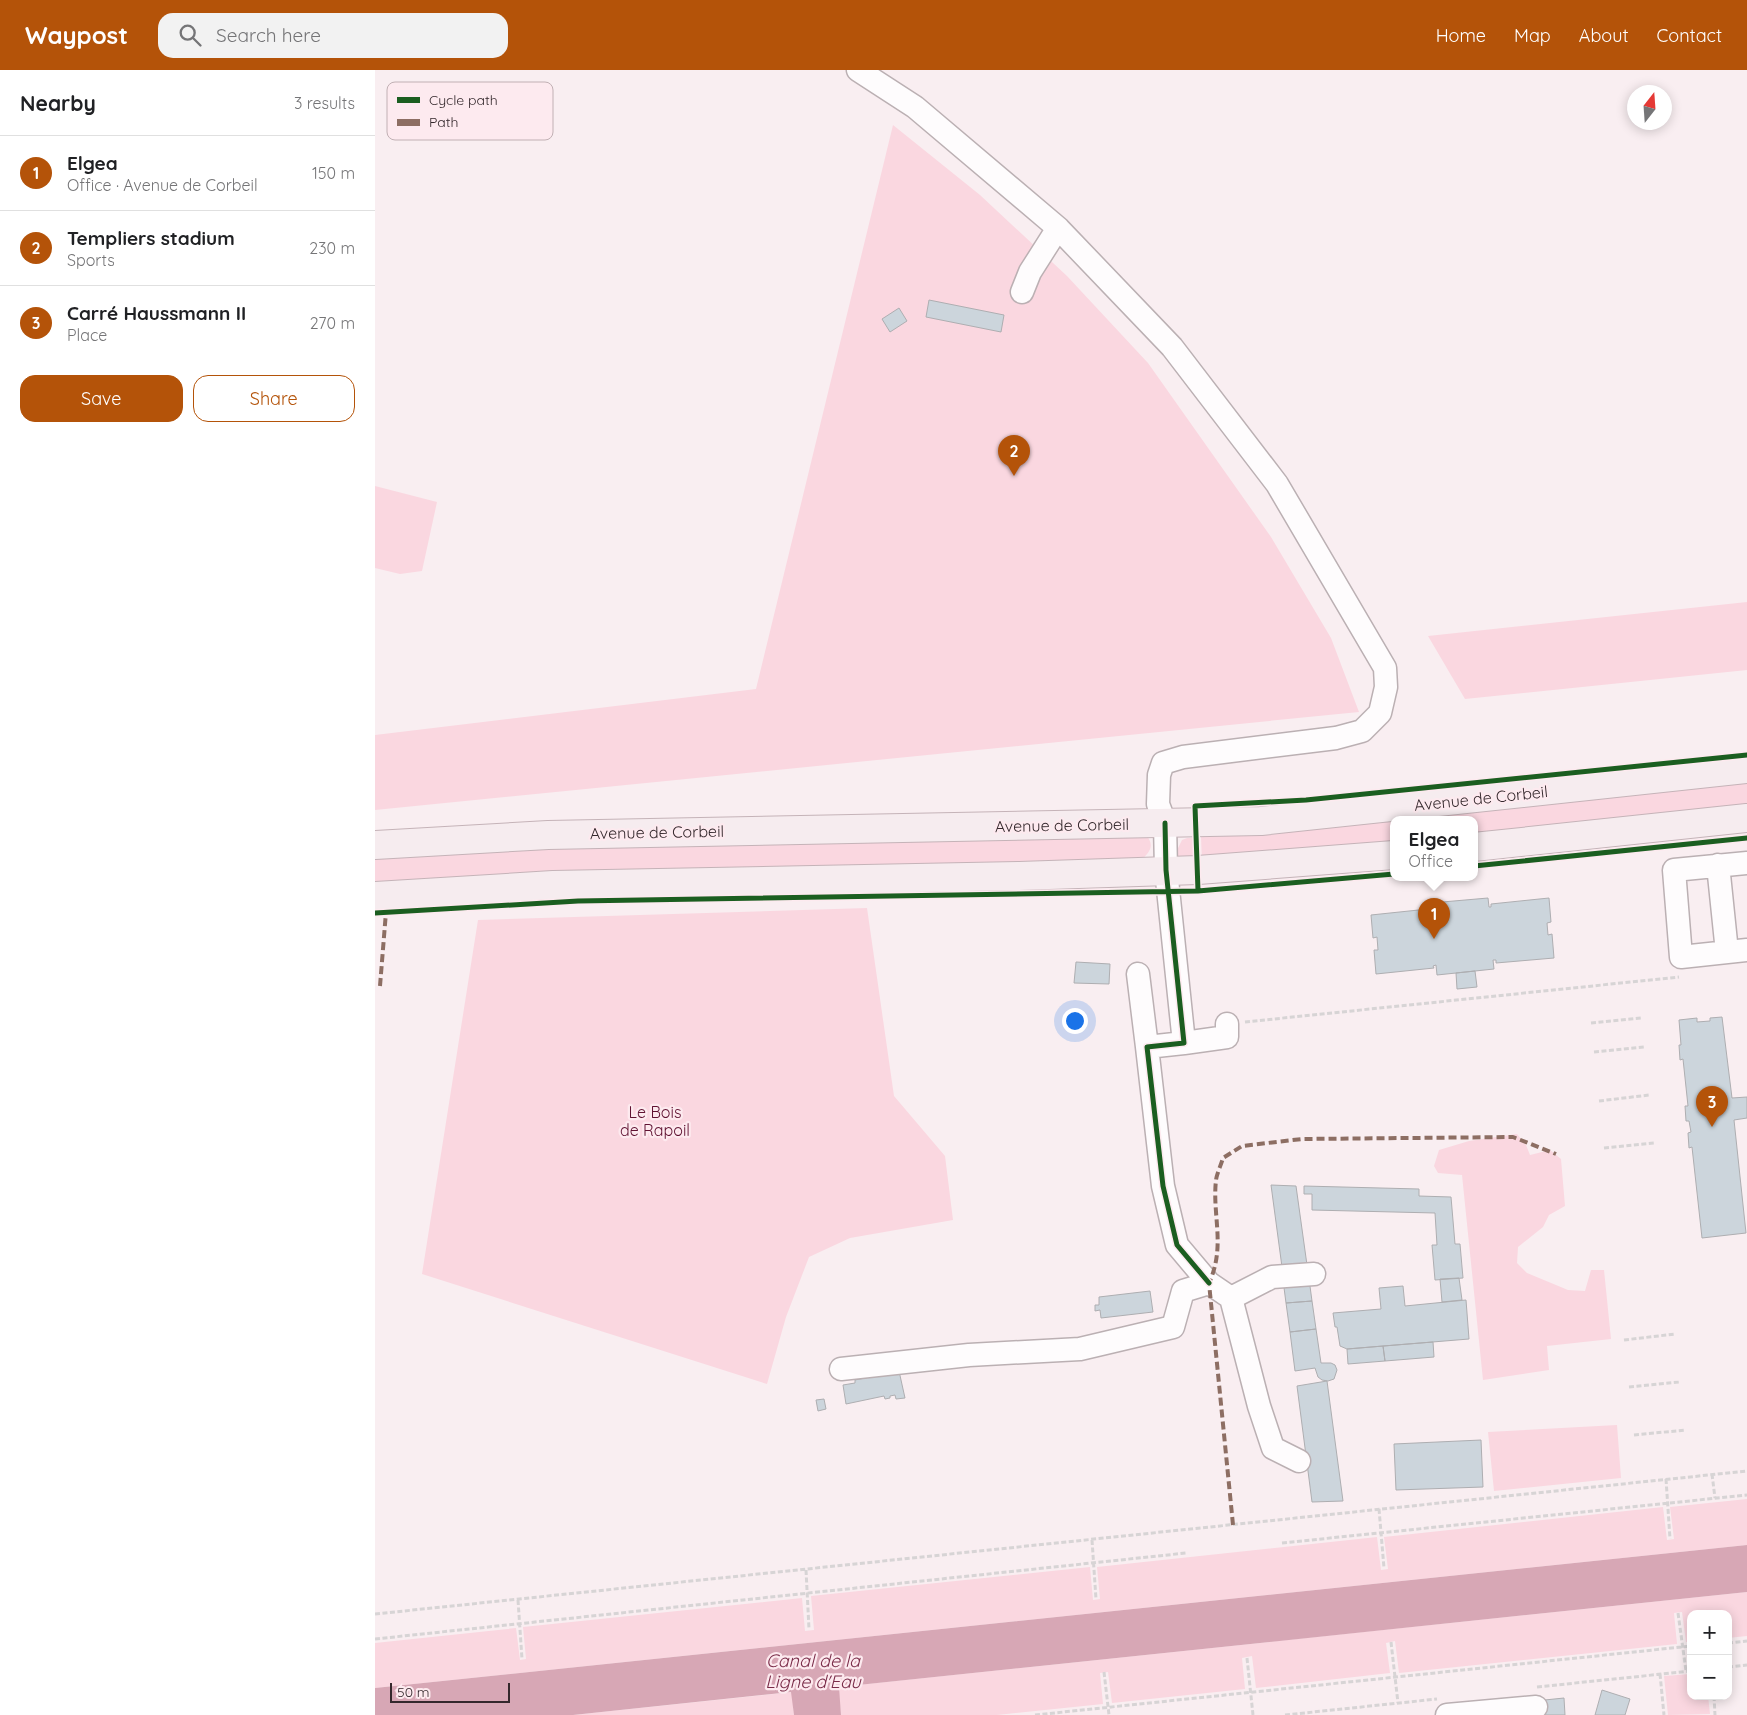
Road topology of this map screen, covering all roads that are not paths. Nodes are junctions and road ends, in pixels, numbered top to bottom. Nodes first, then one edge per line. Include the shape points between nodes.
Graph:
1 (858, 70) edge
2 (1058, 228) junction
3 (1022, 292) dead end
4 (1747, 769) edge
5 (1747, 818) edge
6 (1165, 824) junction
7 (375, 845) edge
8 (1478, 847) edge
9 (1390, 855) edge
10 (1747, 863) edge
11 (1718, 865) junction
12 (1166, 870) junction
13 (375, 896) edge
14 (1737, 951) edge
15 (1138, 974) dead end
16 (1227, 1024) road end
17 (1184, 1042) junction
18 (1147, 1047) junction
19 (1314, 1274) dead end
20 (1209, 1282) junction
21 (1231, 1298) junction
22 (841, 1369) dead end
23 (1299, 1461) dead end
24 (1536, 1708) dead end
25 (1447, 1715) edge

1 - 2 street via 915,106
2 - 3 street via 1030,272
2 - 6 street via 1172,347 1277,484 1385,668 1387,687 1380,713 1362,731 1336,738 1183,757 1163,764 1159,774 1158,802
4 - 6 main road, Avenue de Corbeil via 1261,821
5 - 8 main road
6 - 7 main road, Avenue de Corbeil via 548,835
6 - 12 street
9 - 12 main road
10 - 11 street
11 - 14 street
11 - 14 street via 1674,870 1681,957
12 - 13 main road via 553,886
12 - 17 street
15 - 18 street
16 - 17 street via 1227,1037
17 - 18 street
18 - 20 street via 1163,1186 1177,1244
19 - 21 street via 1272,1277
20 - 21 street
20 - 22 street via 1183,1291 1173,1327 1080,1350 969,1355
21 - 23 street via 1273,1448
24 - 25 street

